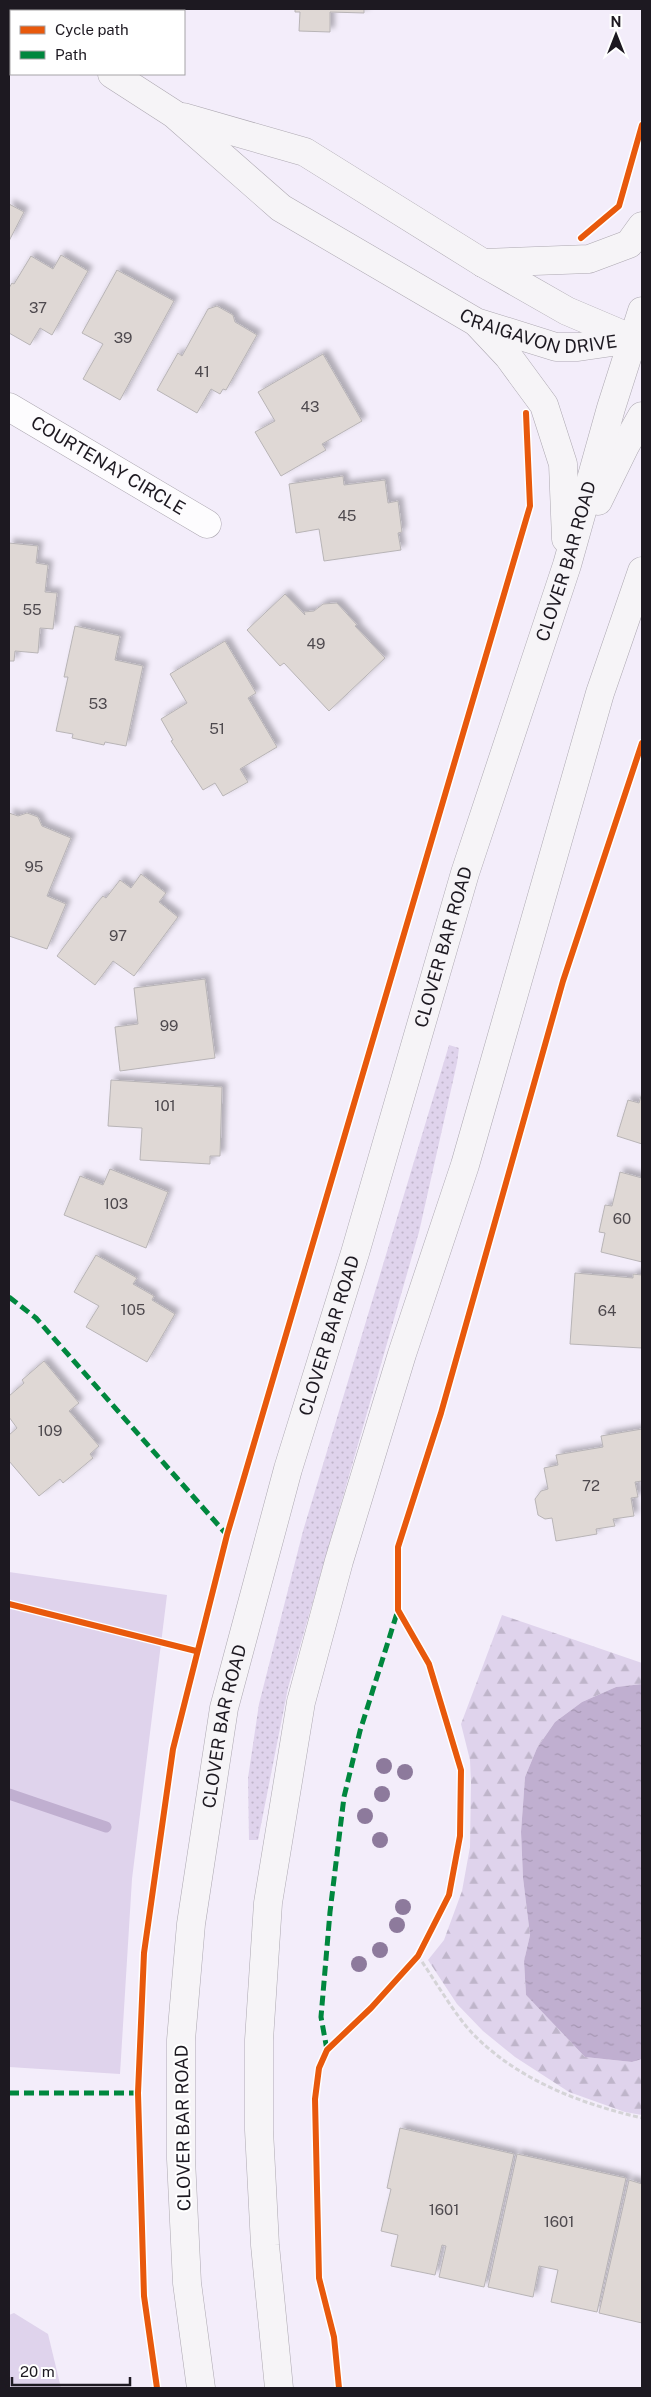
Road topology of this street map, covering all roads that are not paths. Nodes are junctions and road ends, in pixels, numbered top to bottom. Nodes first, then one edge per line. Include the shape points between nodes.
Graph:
1 (114, 75) edge
2 (174, 114) junction
3 (642, 226) edge
4 (483, 263) junction
5 (642, 311) edge
6 (476, 322) junction
7 (639, 342) edge
8 (9, 407) edge
9 (642, 416) edge
10 (207, 524) dead end
11 (567, 565) junction
12 (641, 572) edge
13 (201, 2388) edge
14 (279, 2388) edge

1 - 2 main road, CRAIGAVON DRIVE
2 - 4 main road, CRAIGAVON DRIVE via 306,152
2 - 6 main road, CRAIGAVON DRIVE via 281,208
3 - 4 main road via 629,244 589,260
4 - 7 main road, CRAIGAVON DRIVE via 567,311
5 - 7 main road, CLOVER BAR ROAD
6 - 7 main road, CRAIGAVON DRIVE via 556,347
6 - 11 main road via 508,356 544,405 564,464
7 - 11 main road, CLOVER BAR ROAD via 611,408
8 - 10 street, COURTENAY CIRCLE
9 - 11 main road
11 - 13 main road, CLOVER BAR ROAD via 466,873 288,1469 224,1708 191,1924 181,2040 181,2159 187,2283
12 - 14 main road via 600,692 466,1165 399,1363 339,1561 301,1702 268,1903 259,2040 259,2130 265,2245

